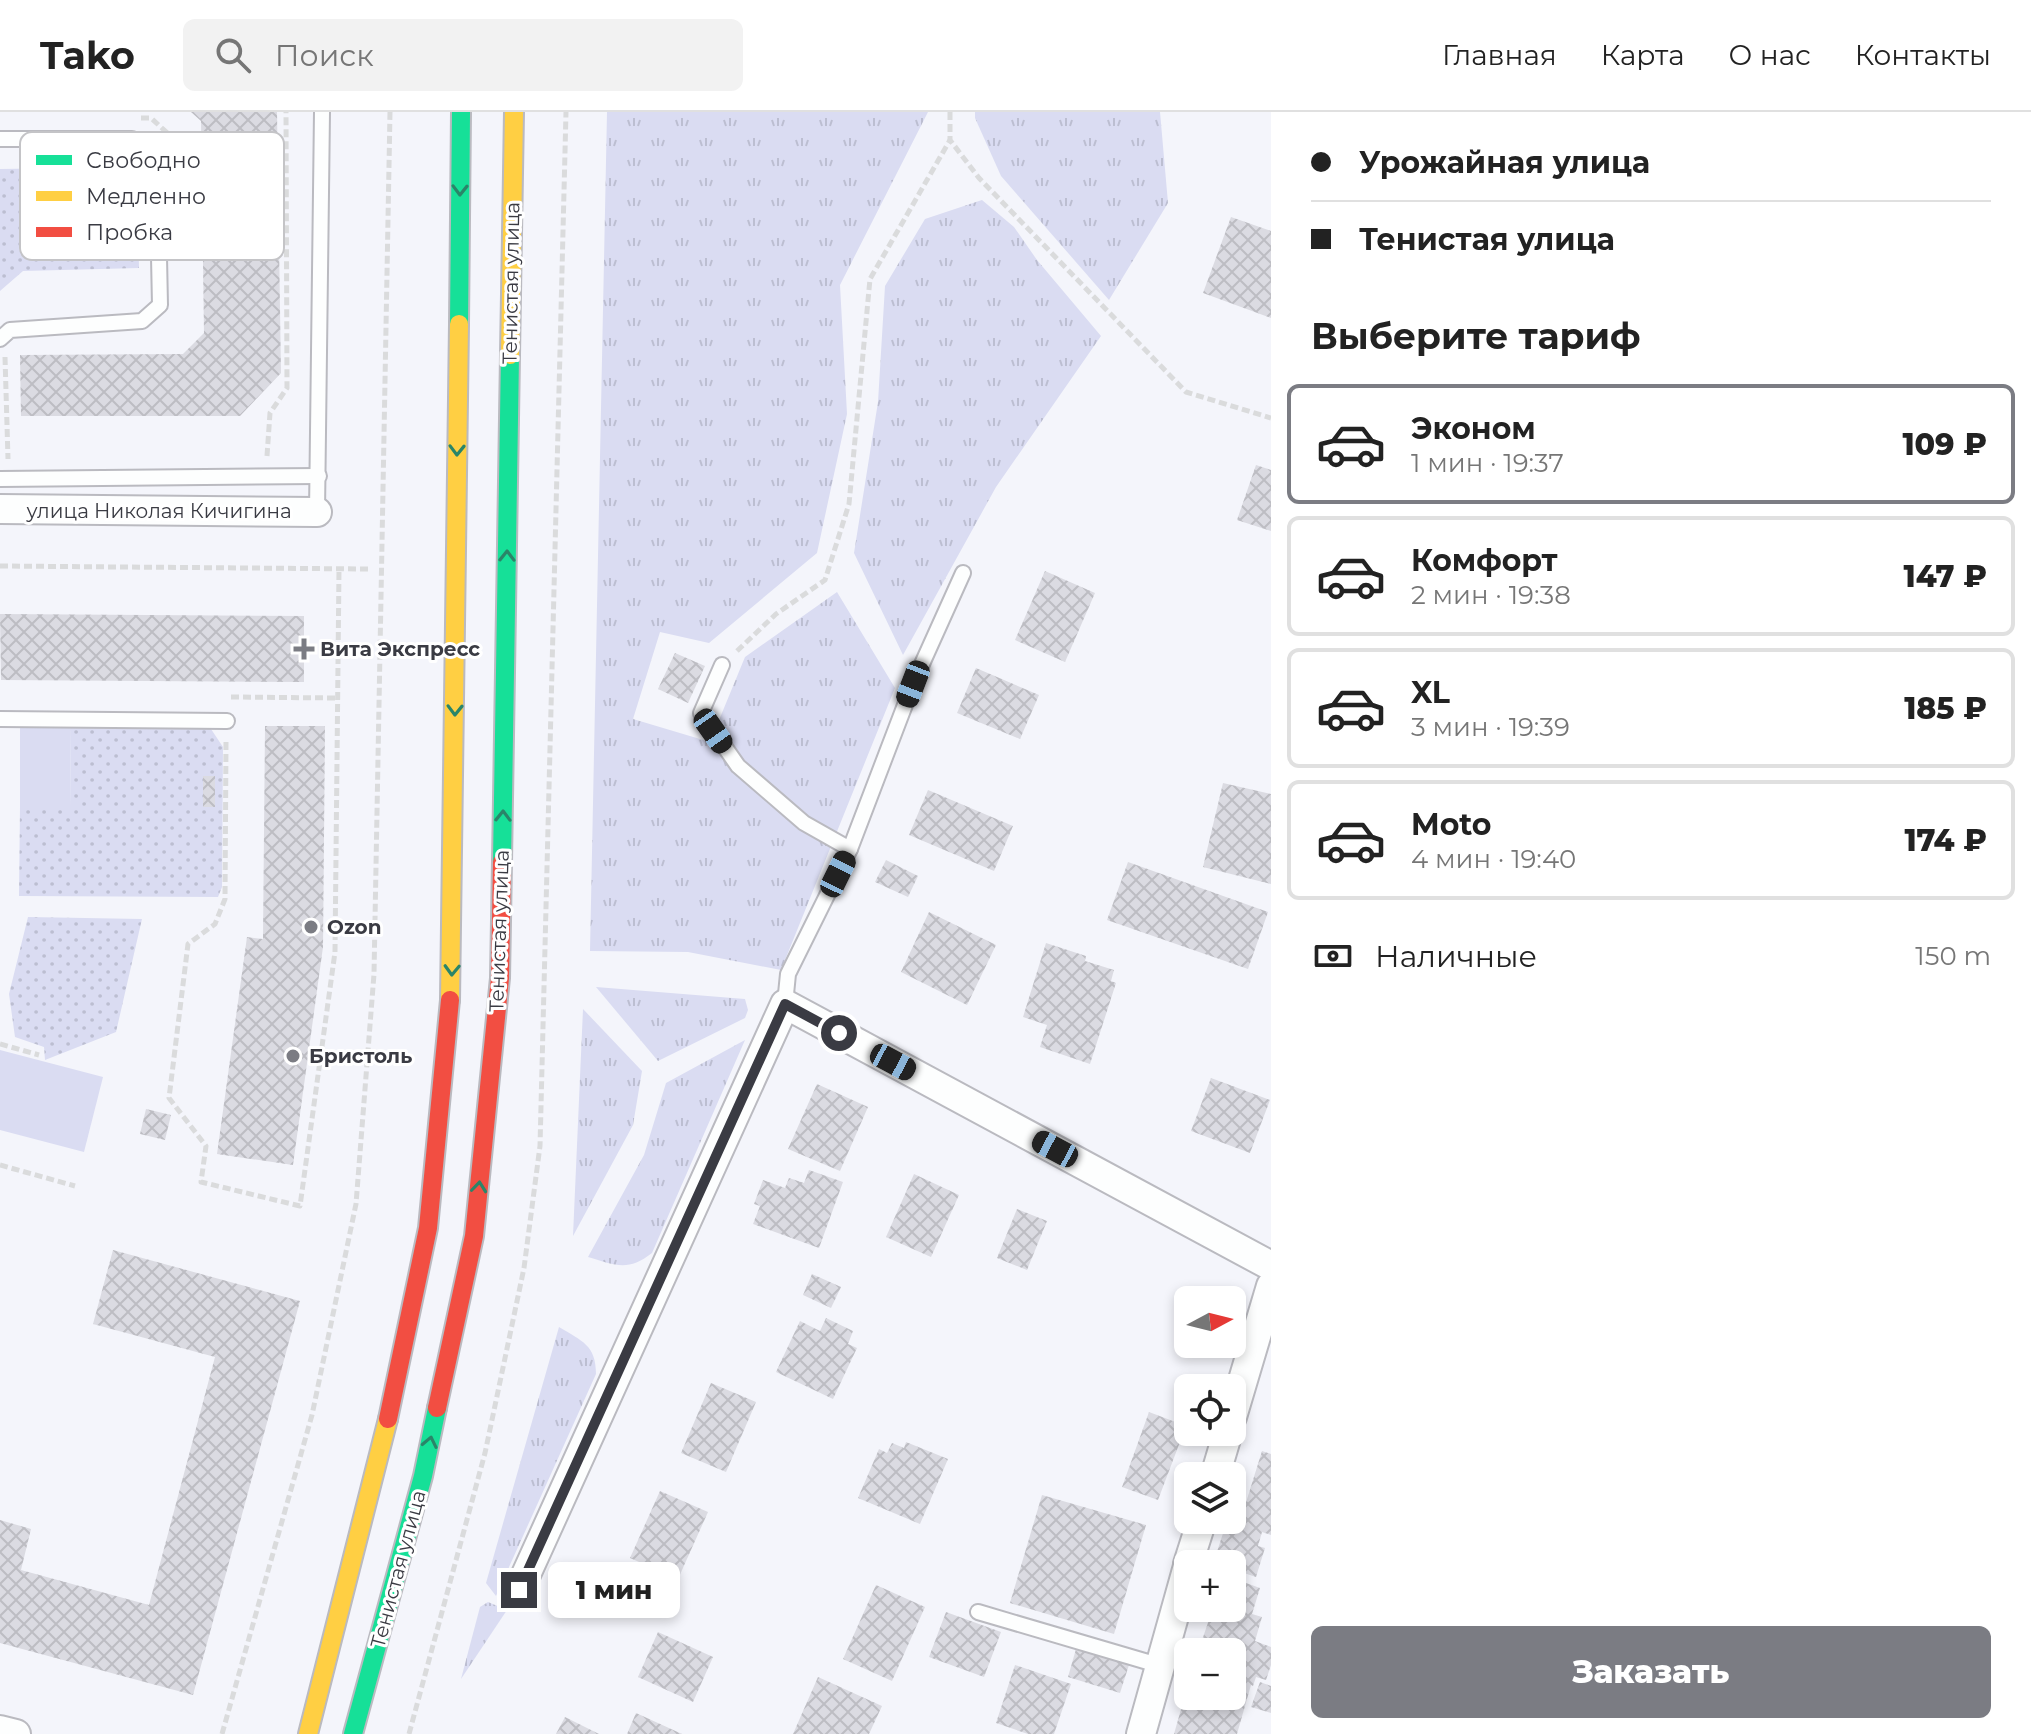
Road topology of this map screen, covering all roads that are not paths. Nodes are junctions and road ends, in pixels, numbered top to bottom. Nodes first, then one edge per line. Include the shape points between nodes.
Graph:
1 (322, 112) edge
2 (461, 112) edge
3 (514, 112) edge
4 (159, 260) edge
5 (0, 339) edge
6 (319, 476) junction
7 (4, 480) edge
8 (0, 509) edge
9 (317, 512) joint
10 (963, 573) dead end
11 (722, 665) road end
12 (0, 719) edge
13 (227, 721) road end
14 (850, 849) junction
15 (785, 1004) junction
16 (1271, 1266) edge
17 (1271, 1286) edge
18 (1245, 1374) edge
19 (519, 1590) dead end
20 (978, 1612) dead end
21 (1174, 1612) edge
22 (1158, 1665) junction
23 (0, 1730) edge
24 (16, 1734) edge
25 (308, 1734) edge
26 (353, 1734) edge
27 (1141, 1734) edge

1 - 6 lane
2 -> 25 main road via 452,977 428,1228 380,1455
26 -> 3 main road, Тенистая улица via 423,1476 474,1236 500,978
4 - 5 lane via 160,305 142,321 10,330
6 - 7 lane
6 - 9 lane
8 - 9 street, улица Николая Кичигина
10 - 14 lane via 913,684
11 - 14 lane via 701,713 738,766 804,823
12 - 13 lane
14 - 15 lane via 788,974
15 - 16 street
15 - 19 street
17 - 18 street
20 - 22 lane
21 - 22 street
22 - 27 street
23 - 24 street

